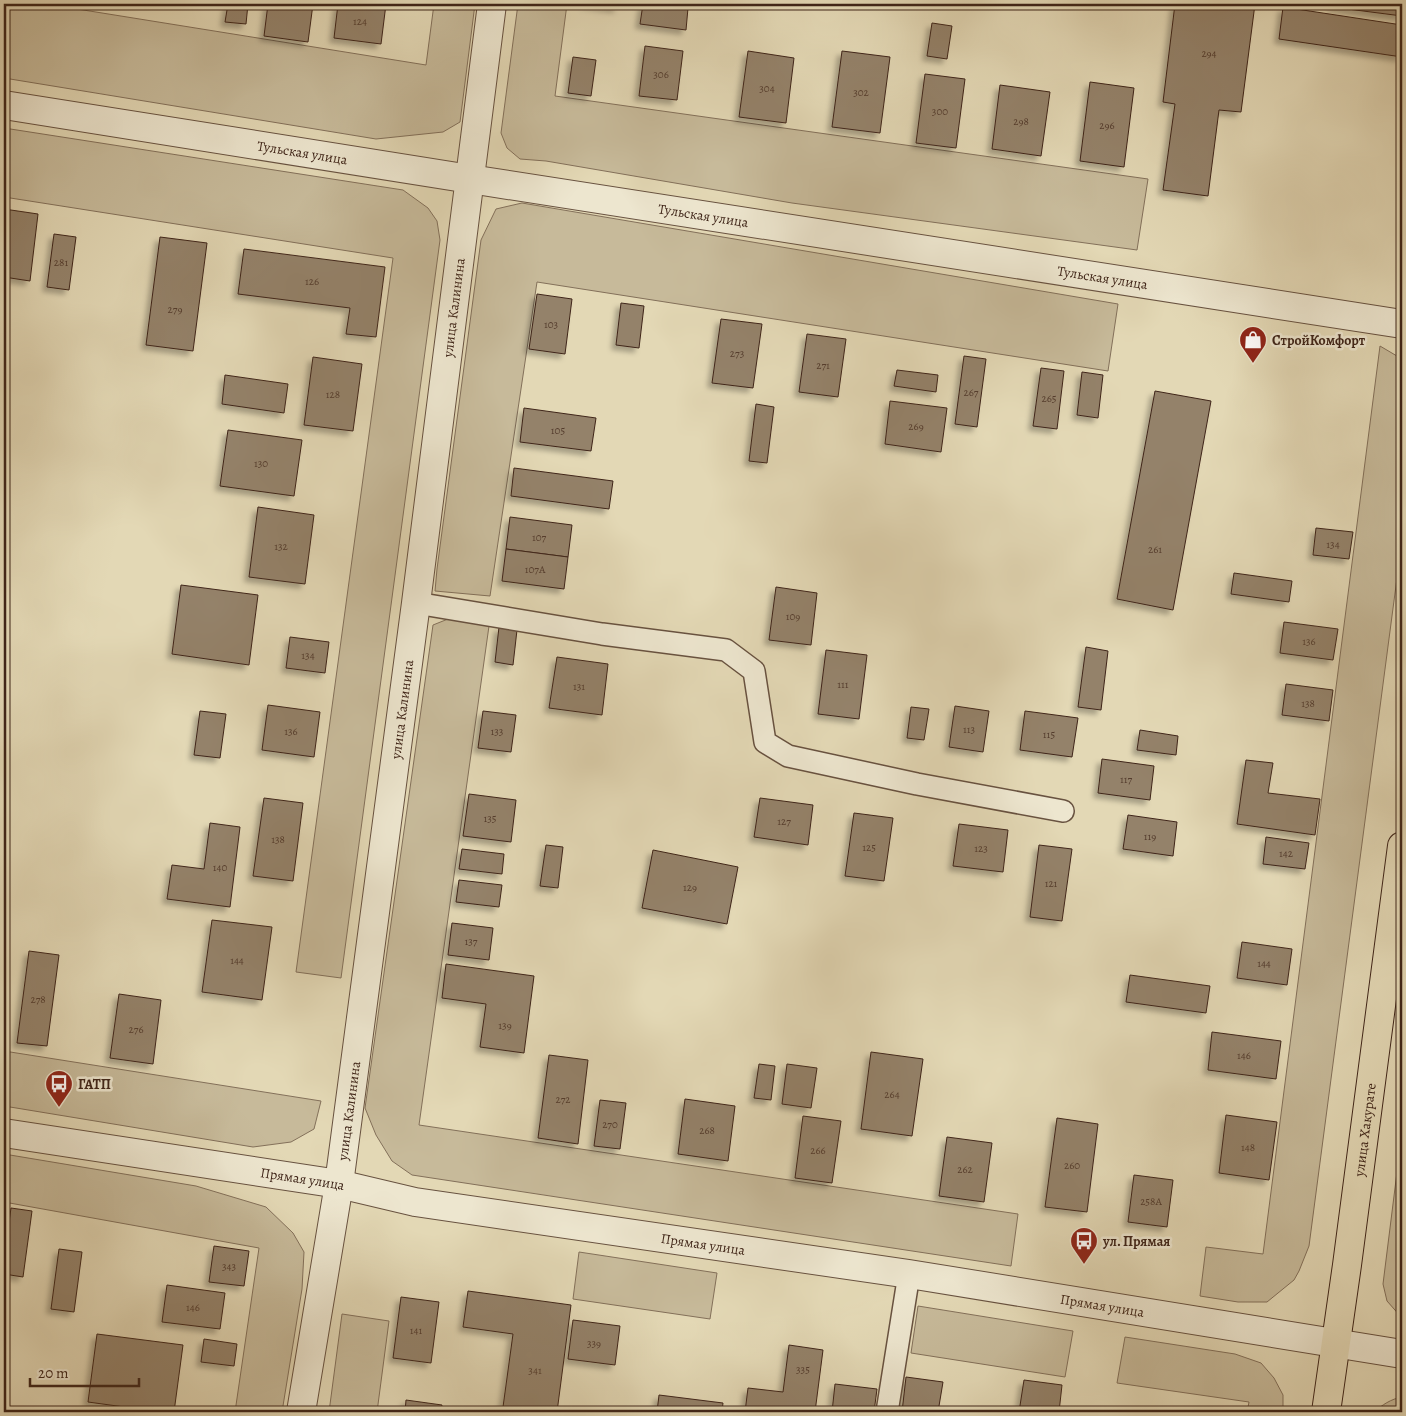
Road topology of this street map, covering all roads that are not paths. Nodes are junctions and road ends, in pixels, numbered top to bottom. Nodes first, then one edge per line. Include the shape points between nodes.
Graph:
1 (492, 4) edge
2 (4, 104) edge
3 (470, 179) junction
4 (1402, 324) edge
5 (416, 603) junction
6 (1063, 811) dead end
7 (1402, 846) edge
8 (4, 1133) edge
9 (339, 1184) junction
10 (909, 1274) junction
11 (1335, 1343) junction
12 (1402, 1354) edge
13 (301, 1412) edge
14 (887, 1412) edge
15 (1326, 1412) edge

1 - 3 street, улица Калинина
2 - 3 street, Тульская улица
3 - 4 street, Тульская улица
3 - 5 street, улица Калинина
5 - 6 lane via 602,634 726,650 754,671 765,742 788,756
5 - 9 street, улица Калинина
7 - 11 main road, улица Хакурате
8 - 9 street, Прямая улица
9 - 10 street, Прямая улица via 415,1202
9 - 13 street, улица Калинина
10 - 11 street, Прямая улица
10 - 14 lane
11 - 12 street, Прямая улица
11 - 15 main road, улица Хакурате

